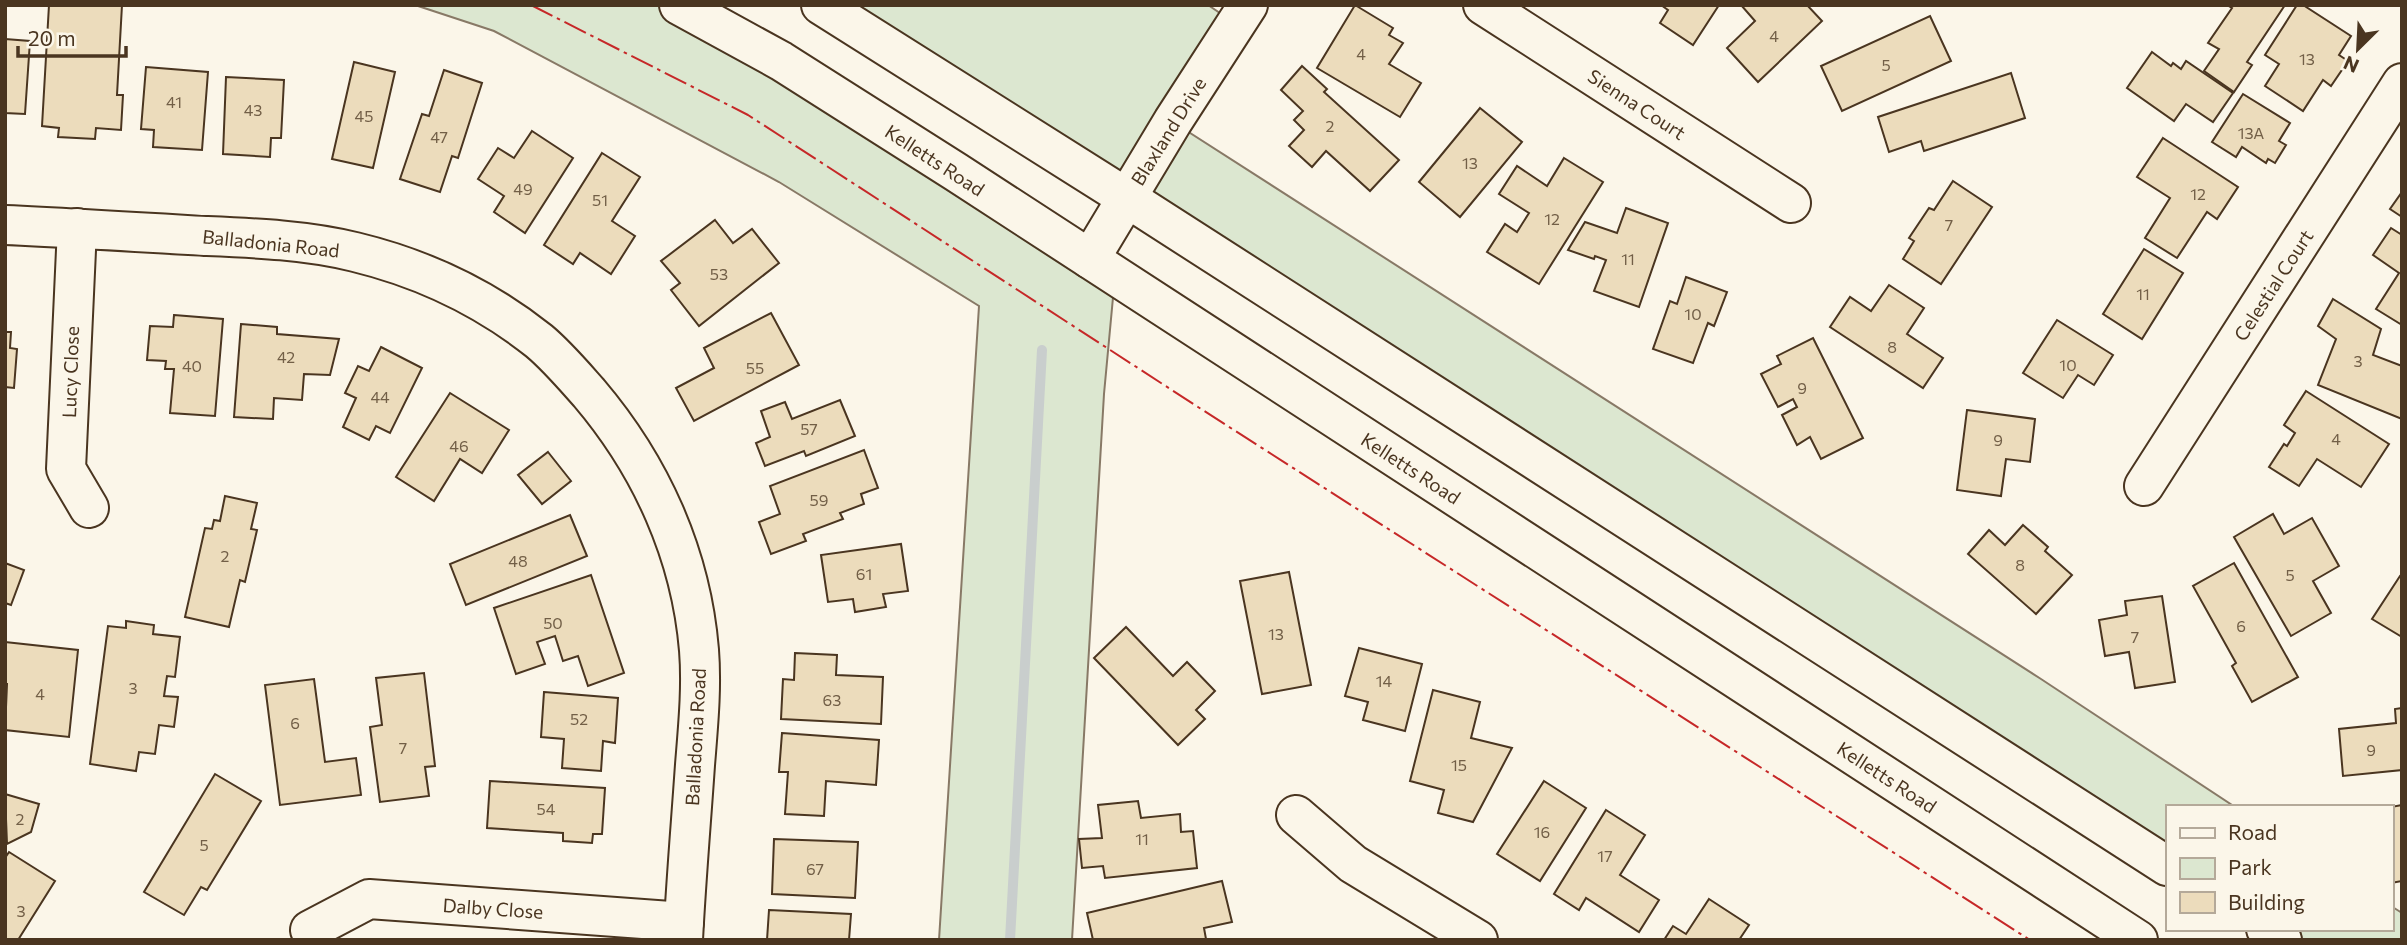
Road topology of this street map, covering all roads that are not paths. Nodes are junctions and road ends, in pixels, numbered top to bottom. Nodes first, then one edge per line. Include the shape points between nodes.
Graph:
1 (679, 5) edge
2 (821, 5) edge
3 (1248, 5) edge
4 (1483, 5) edge
5 (2402, 83) edge
6 (1126, 198) junction
7 (1791, 203) dead end
8 (5, 225) edge
9 (76, 228) junction
10 (1090, 259) junction
11 (2144, 486) dead end
12 (89, 508) dead end
13 (1296, 815) dead end
14 (2166, 865) edge
15 (310, 930) dead end
16 (683, 931) edge
17 (1478, 940) edge
18 (2138, 940) edge

1 - 10 main road, Kelletts Road via 781,61
2 - 6 main road
3 - 6 main road, Blaxland Drive
4 - 7 main road, Sienna Court
5 - 11 main road, Celestial Court
6 - 10 main road, Blaxland Drive
6 - 14 main road
8 - 9 main road, Balladonia Road
9 - 12 main road, Lucy Close via 66,469
9 - 16 main road, Balladonia Road via 293,242 352,251 405,266 497,312 540,342 571,372 642,466 675,537 692,604 700,694
10 - 18 main road, Kelletts Road
13 - 17 main road via 1353,864
15 - 16 main road, Dalby Close via 369,899

